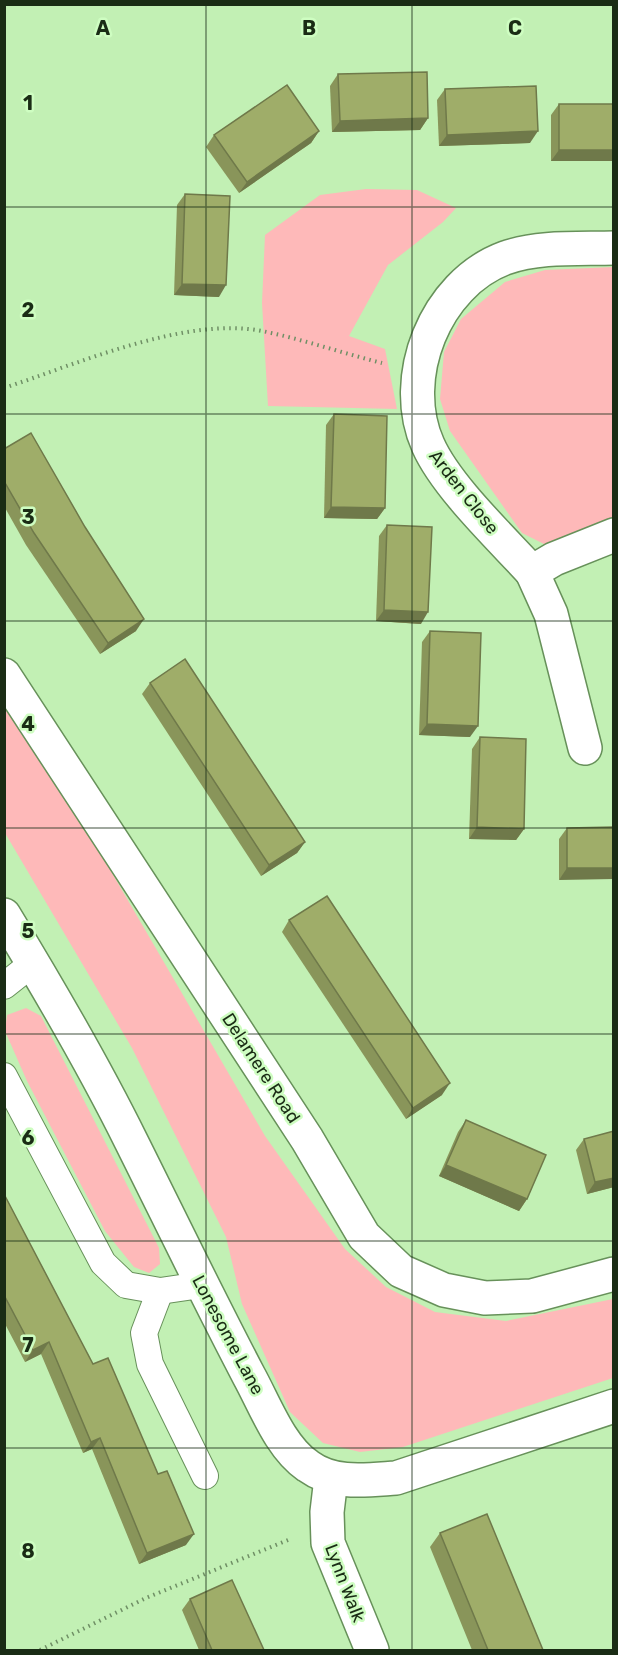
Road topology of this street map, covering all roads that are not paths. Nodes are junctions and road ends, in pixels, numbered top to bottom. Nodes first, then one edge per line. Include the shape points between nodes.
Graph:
1 (614, 248) edge
2 (614, 535) edge
3 (532, 573) junction
4 (4, 675) edge
5 (585, 748) dead end
6 (4, 915) edge
7 (33, 963) junction
8 (4, 986) edge
9 (4, 1076) edge
10 (614, 1274) edge
11 (201, 1285) junction
12 (160, 1291) junction
13 (614, 1406) edge
14 (205, 1476) dead end
15 (331, 1478) junction
16 (372, 1650) edge

1 - 3 street, Arden Close via 542,250 504,258 472,277 448,304 428,337 417,374 419,414 428,445 445,472
2 - 3 street via 554,559
3 - 5 street, Arden Close via 551,614
4 - 10 street, Delamere Road via 307,1139 364,1236 401,1271 444,1290 486,1298 532,1296
6 - 7 street, Lonesome Lane
7 - 8 lane
7 - 11 street, Lonesome Lane via 130,1138
9 - 12 lane via 103,1263 126,1285
11 - 12 lane
11 - 15 street, Lonesome Lane via 289,1445 307,1466
12 - 14 lane via 144,1334 150,1364
13 - 15 street, Lonesome Lane via 396,1478
15 - 16 street, Lynn Walk via 328,1543

